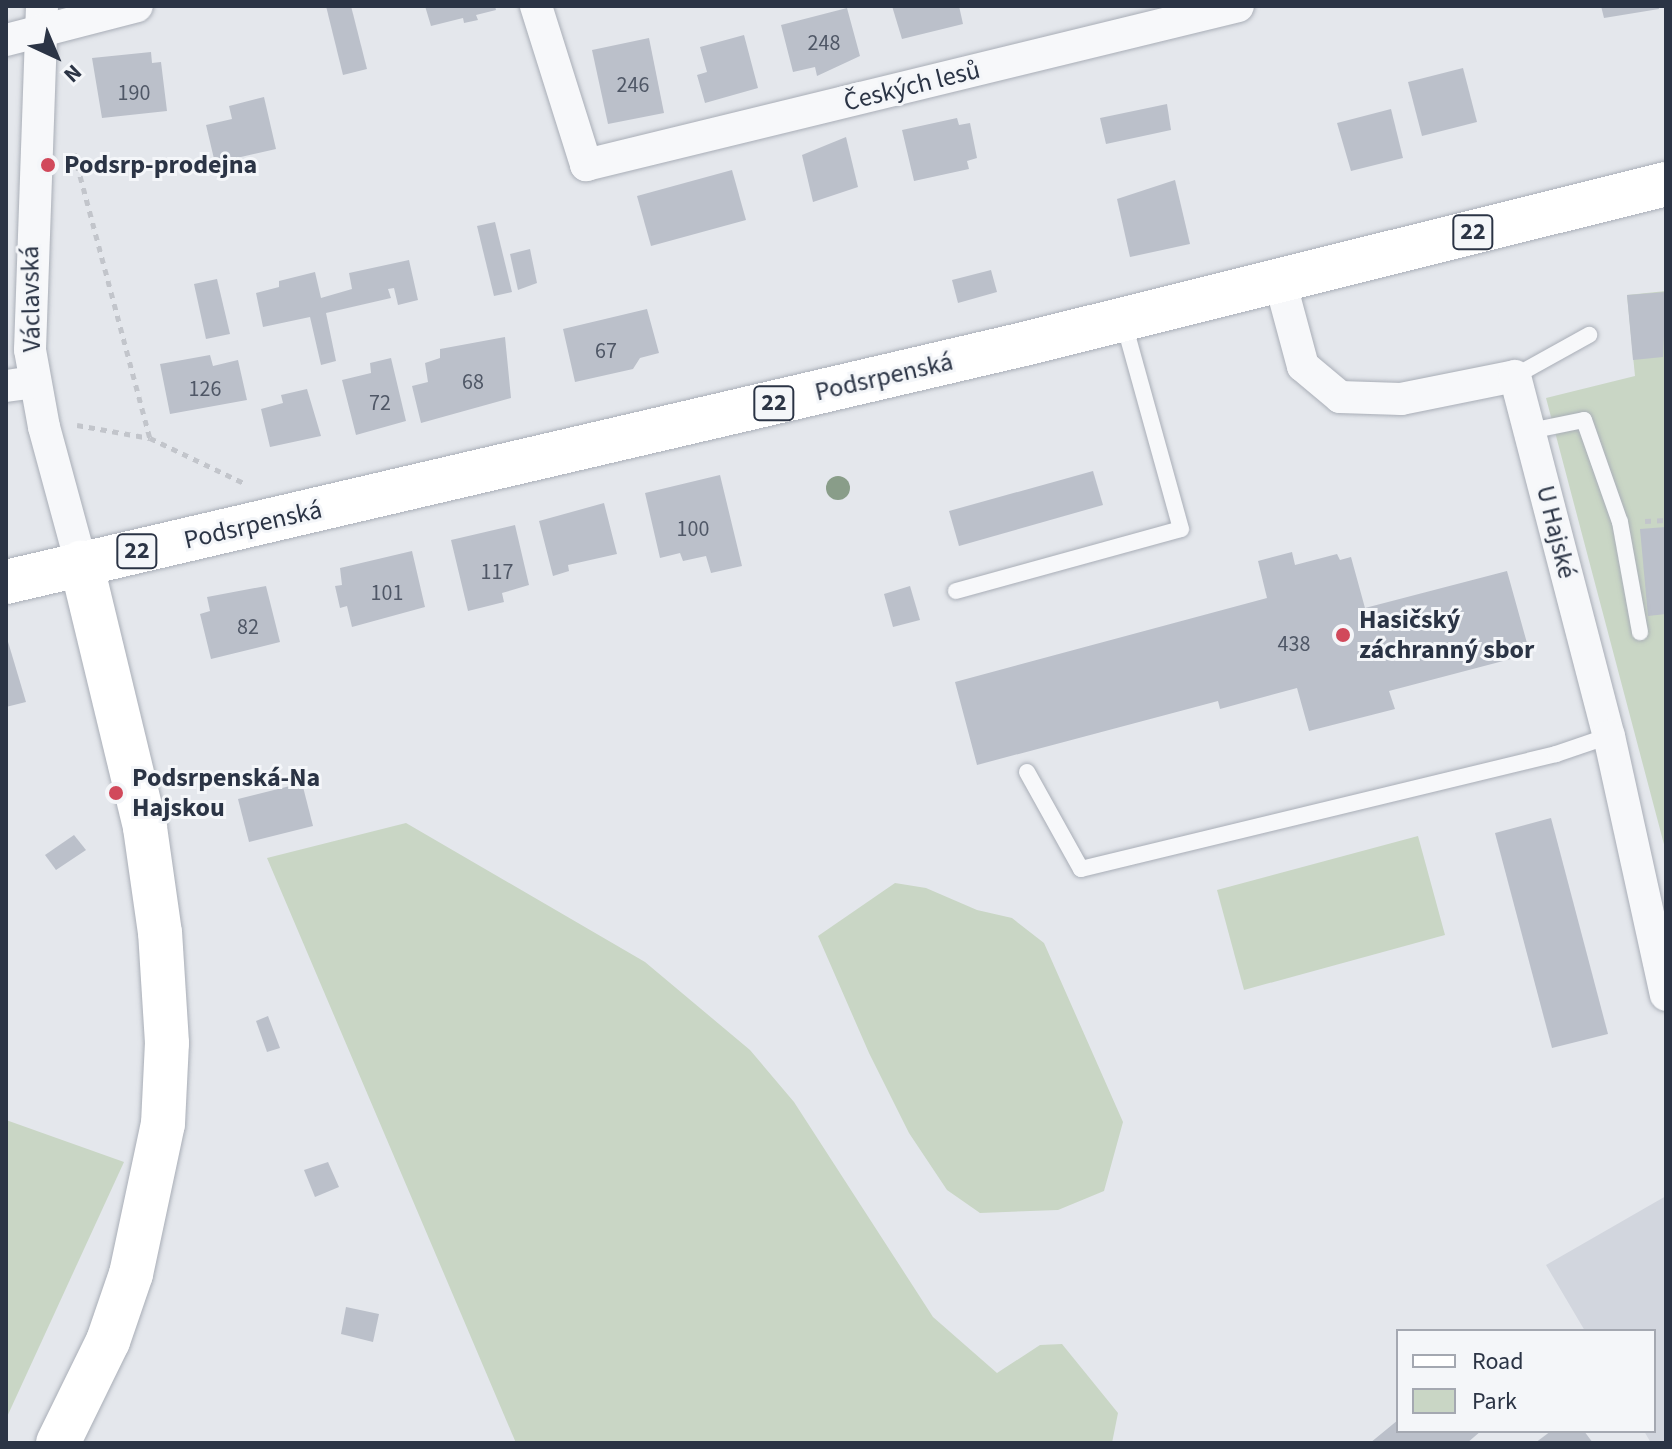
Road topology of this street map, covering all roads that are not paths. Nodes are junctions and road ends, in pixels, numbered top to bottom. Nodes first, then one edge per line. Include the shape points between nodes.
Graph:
1 (137, 6) edge
2 (536, 6) edge
3 (1238, 6) edge
4 (1192, 12) edge
5 (42, 18) edge
6 (6, 40) edge
7 (1666, 184) edge
8 (1280, 281) junction
9 (1122, 318) junction
10 (1589, 335) dead end
11 (1515, 376) junction
12 (20, 384) edge
13 (1530, 431) junction
14 (81, 563) junction
15 (6, 582) edge
16 (956, 591) dead end
17 (1640, 632) dead end
18 (1609, 736) junction
19 (1027, 772) dead end
20 (1666, 995) edge
21 (58, 1443) edge

1 - 5 street
2 - 4 street, Českých lesů via 586,165
3 - 4 street, Českých lesů
5 - 6 street
5 - 12 street, Václavská
7 - 8 main road, Podsrpenská / 22
8 - 9 main road, Podsrpenská / 22
8 - 11 street via 1303,366 1340,397 1401,399
9 - 14 main road, Podsrpenská / 22
9 - 16 lane via 1181,529
10 - 11 lane
11 - 13 street, U Hajské
12 - 14 street, Václavská via 44,427
13 - 17 lane via 1584,420 1620,522
13 - 18 street, U Hajské
14 - 15 main road, Podsrpenská / 22
14 - 21 main road via 118,697 145,827 160,933 167,1043 163,1124 131,1274 108,1341
18 - 19 lane via 1556,754 1081,869
18 - 20 street, U Hajské

